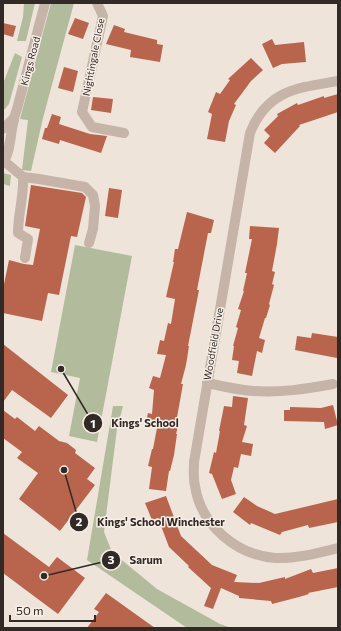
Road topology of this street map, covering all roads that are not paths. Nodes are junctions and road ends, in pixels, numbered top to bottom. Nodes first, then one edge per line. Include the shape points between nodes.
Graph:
1 (45, 3) edge
2 (97, 3) edge
3 (338, 81) edge
4 (14, 118) junction
5 (3, 129) edge
6 (124, 133) dead end
7 (4, 161) edge
8 (23, 177) junction
9 (89, 243) dead end
10 (25, 258) dead end
11 (207, 383) junction
12 (333, 384) dead end
13 (338, 548) edge

1 - 4 street, Kings Road
2 - 6 street, Nightingale Close via 103,16 82,112 92,127
3 - 11 street, Woodfield Drive via 294,89 283,94 273,100 254,123 248,143
4 - 5 street, Kings Road
4 - 7 street, Kings Road via 9,151
7 - 8 street
8 - 9 street via 86,187 93,194 95,206
8 - 10 street via 24,189 18,233 28,239
11 - 12 street via 252,391 296,391
11 - 13 street, Woodfield Drive via 194,474 198,498 210,521 230,543 254,554 286,558

